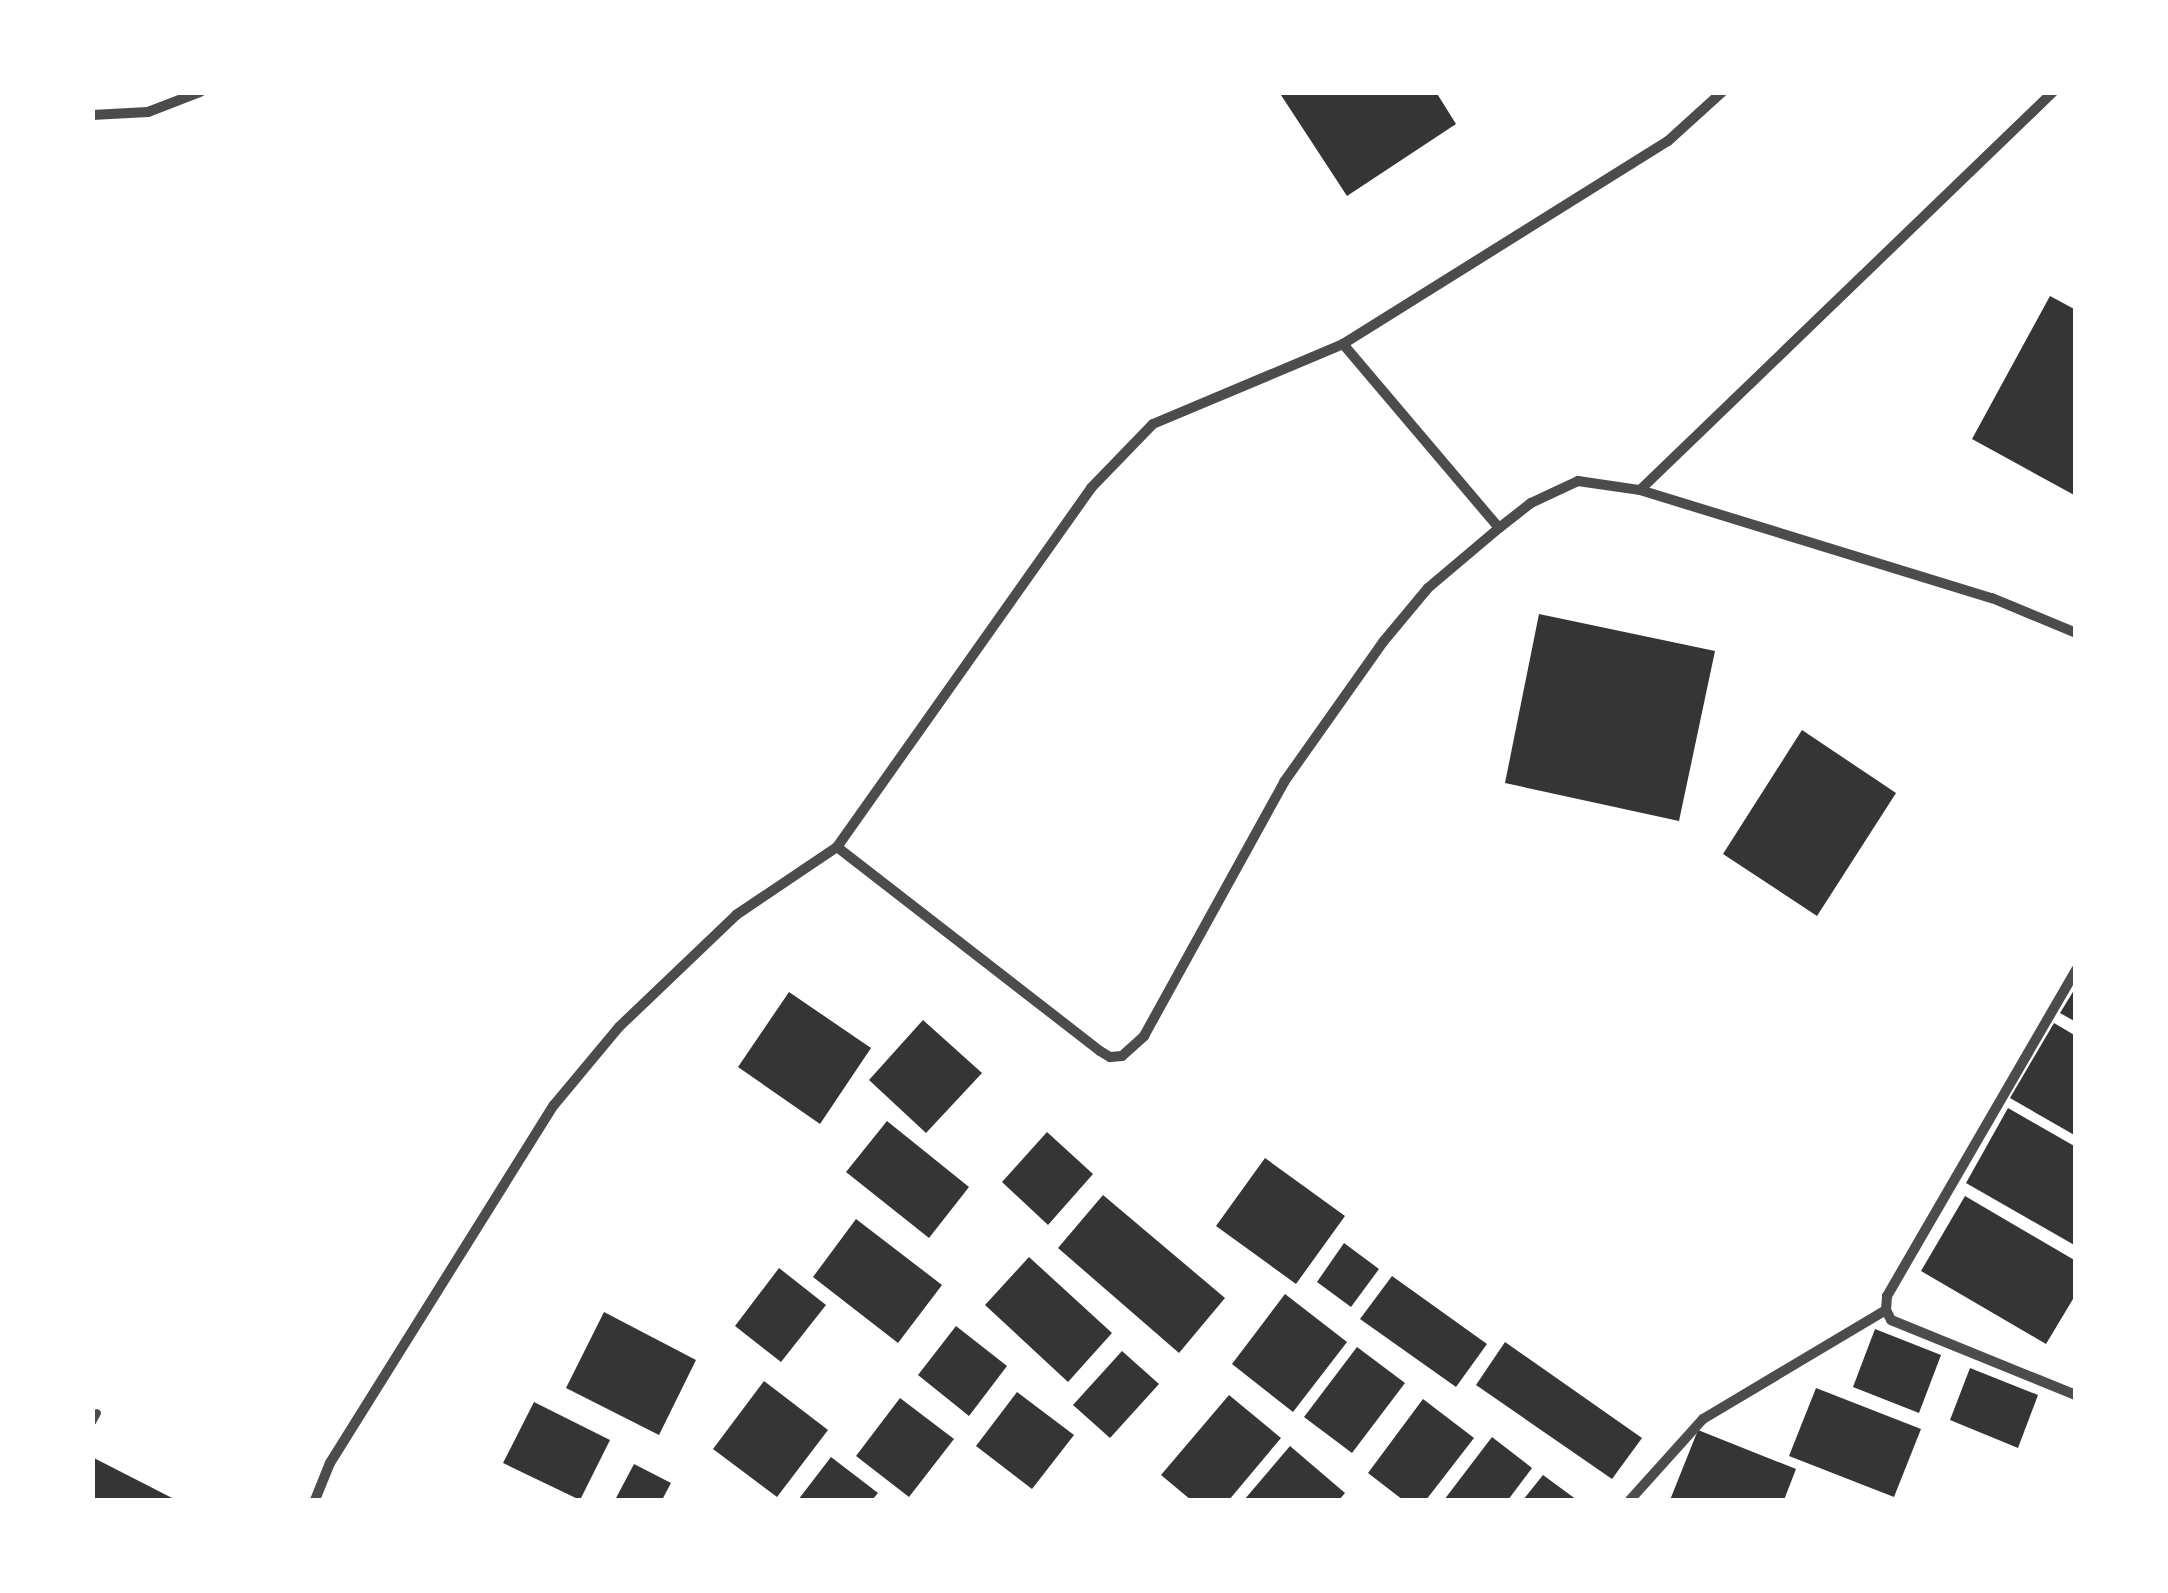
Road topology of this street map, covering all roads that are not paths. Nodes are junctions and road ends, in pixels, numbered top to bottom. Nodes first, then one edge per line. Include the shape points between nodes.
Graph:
1 (200, 92) edge
2 (1722, 92) edge
3 (2054, 92) edge
4 (92, 114) edge
5 (1343, 344) junction
6 (1640, 490) junction
7 (1499, 528) junction
8 (2076, 633) edge
9 (837, 847) junction
10 (2076, 970) edge
11 (1886, 1310) junction
12 (2076, 1395) edge
13 (315, 1500) edge
14 (1630, 1500) edge

1 - 4 street via 148,112
2 - 5 street via 1668,141
3 - 6 street
5 - 7 street
5 - 9 street via 1152,424 1091,488
6 - 7 street via 1578,481 1531,503
6 - 8 street via 1992,598
7 - 9 street via 1428,588 1284,782 1144,1036 1122,1056 1100,1051
9 - 13 street via 736,915 619,1027 554,1105 330,1463
10 - 11 street via 1887,1296
11 - 12 street via 1892,1320
11 - 14 street via 1703,1419

